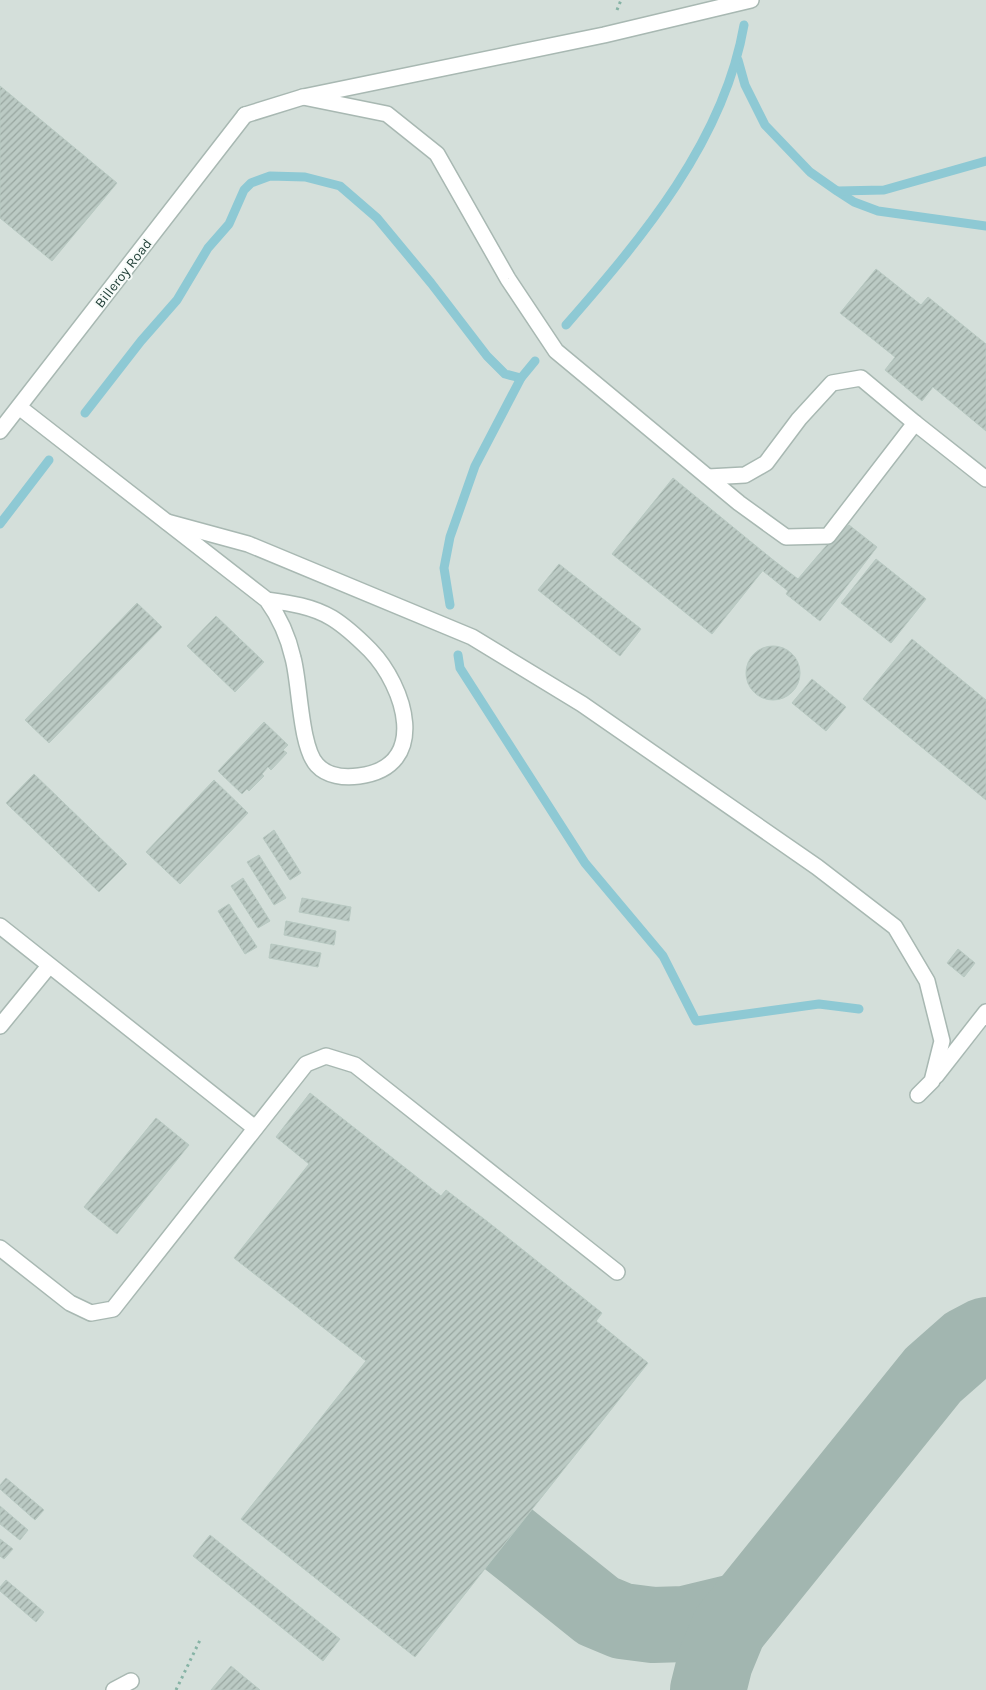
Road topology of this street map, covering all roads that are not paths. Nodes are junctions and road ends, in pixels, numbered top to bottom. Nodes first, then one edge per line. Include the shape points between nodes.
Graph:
1 (751, 0) edge
2 (303, 97) junction
3 (19, 407) junction
4 (914, 423) junction
5 (0, 431) edge
6 (708, 478) junction
7 (986, 480) edge
8 (167, 522) junction
9 (267, 600) junction
10 (0, 926) edge
11 (49, 966) junction
12 (986, 1012) edge
13 (0, 1026) edge
14 (932, 1081) junction
15 (918, 1095) dead end
16 (255, 1128) junction
17 (0, 1248) edge
18 (617, 1272) dead end
19 (131, 1682) dead end
20 (114, 1690) edge

1 - 2 street via 604,35
2 - 3 street, Billeroy Road via 245,115
2 - 6 street via 387,114 438,154 508,279 556,351
3 - 5 street, Billeroy Road
3 - 8 street
4 - 6 street via 861,378 832,383 799,419 766,463 745,475
4 - 6 street via 828,536 786,537
4 - 7 street
8 - 9 street
8 - 14 street via 248,544 472,637 582,704 817,867 895,927 927,981 942,1041
9 - 9 street via 281,620 294,659 308,746 316,764 327,772 346,777 373,774 394,762 404,745 404,717 394,685 371,650 332,618 302,605
10 - 11 street
11 - 13 street
11 - 16 street
12 - 14 street
14 - 15 street
16 - 17 street via 113,1309 92,1313 70,1303
16 - 18 street via 306,1064 326,1056 355,1065
19 - 20 street

